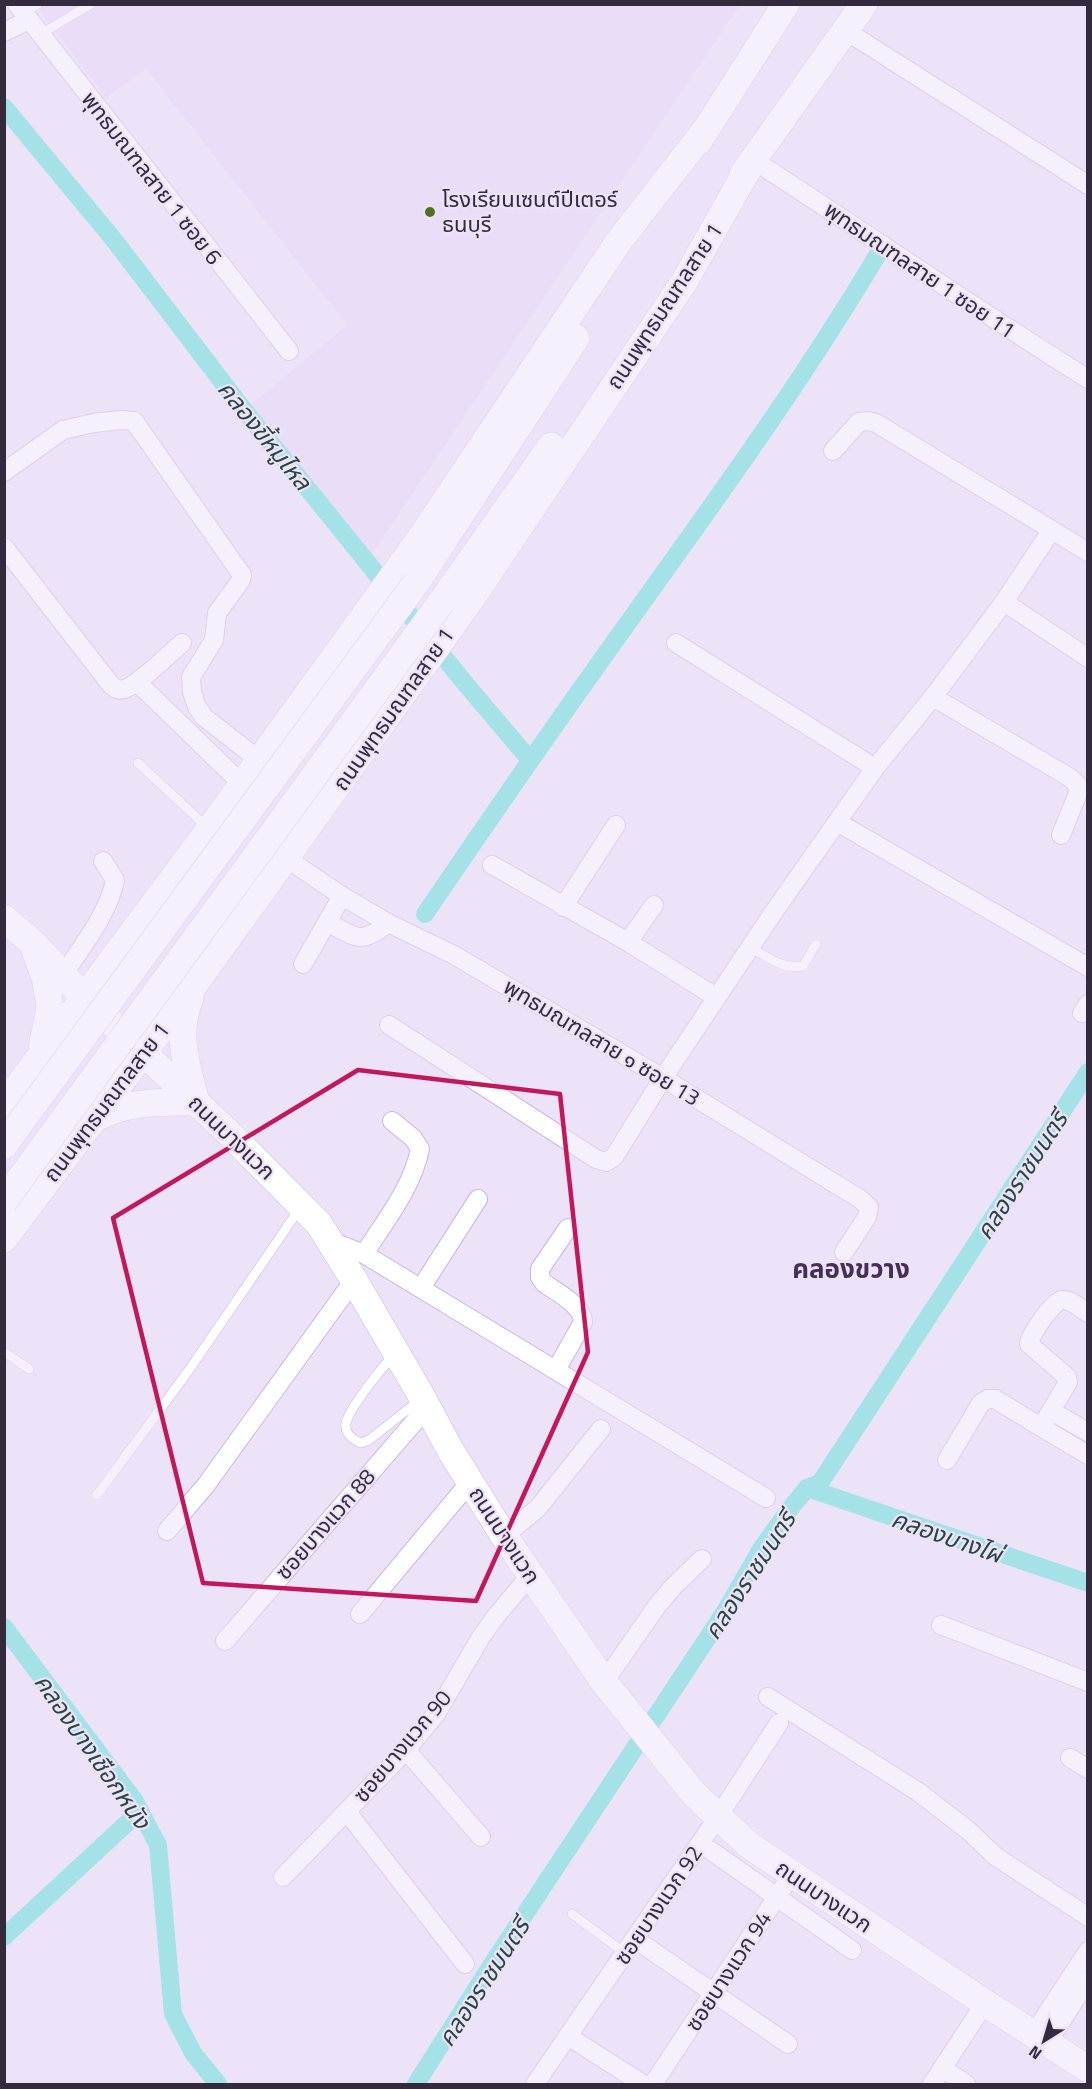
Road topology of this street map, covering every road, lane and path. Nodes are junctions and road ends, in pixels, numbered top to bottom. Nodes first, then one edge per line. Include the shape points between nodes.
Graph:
1 (91, 4) edge
2 (786, 4) edge
3 (864, 4) edge
4 (29, 15) edge
5 (846, 31) junction
6 (4, 32) edge
7 (707, 128) junction
8 (753, 160) junction
9 (1088, 185) edge
10 (289, 351) dead end
11 (1088, 379) edge
12 (833, 451) dead end
13 (4, 472) edge
14 (1051, 531) junction
15 (4, 547) edge
16 (1088, 552) edge
17 (1004, 602) junction
18 (182, 643) dead end
19 (676, 643) dead end
20 (1088, 658) edge
21 (137, 682) junction
22 (933, 697) junction
23 (259, 760) junction
24 (138, 763) dead end
25 (875, 768) junction
26 (242, 784) junction
27 (1082, 788) edge
28 (837, 822) junction
29 (616, 825) dead end
30 (209, 830) junction
31 (1061, 834) dead end
32 (286, 858) junction
33 (103, 861) dead end
34 (492, 865) dead end
35 (175, 876) junction
36 (342, 896) junction
37 (654, 905) dead end
38 (563, 907) junction
39 (4, 918) edge
40 (327, 922) junction
41 (388, 923) junction
42 (233, 930) junction
43 (628, 942) junction
44 (33, 943) junction
45 (816, 944) dead end
46 (750, 947) junction
47 (303, 964) dead end
48 (1088, 967) edge
49 (63, 975) junction
50 (200, 977) junction
51 (84, 997) junction
52 (716, 997) junction
53 (389, 1025) dead end
54 (143, 1053) junction
55 (39, 1058) junction
56 (663, 1078) junction
57 (196, 1102) junction
58 (4, 1105) edge
59 (4, 1118) edge
60 (93, 1119) junction
61 (392, 1121) dead end
62 (4, 1145) edge
63 (39, 1192) junction
64 (478, 1199) dead end
65 (4, 1201) edge
66 (302, 1206) junction
67 (568, 1228) dead end
68 (4, 1239) edge
69 (331, 1241) junction
70 (844, 1252) dead end
71 (364, 1254) junction
72 (354, 1280) junction
73 (422, 1288) junction
74 (1088, 1313) edge
75 (4, 1352) edge
76 (397, 1353) junction
77 (29, 1370) dead end
78 (556, 1370) junction
79 (426, 1404) junction
80 (1051, 1411) junction
81 (1041, 1427) junction
82 (601, 1428) dead end
83 (1088, 1432) edge
84 (1088, 1455) edge
85 (947, 1460) dead end
86 (470, 1482) junction
87 (97, 1495) dead end
88 (766, 1498) dead end
89 (167, 1531) dead end
90 (504, 1536) junction
91 (702, 1559) dead end
92 (530, 1576) junction
93 (360, 1614) dead end
94 (941, 1625) dead end
95 (225, 1641) dead end
96 (1088, 1682) edge
97 (610, 1691) junction
98 (768, 1697) dead end
99 (779, 1723) dead end
100 (406, 1750) junction
101 (1070, 1758) dead end
102 (1088, 1769) edge
103 (347, 1812) junction
104 (717, 1817) junction
105 (482, 1837) dead end
106 (711, 1850) dead end
107 (792, 1874) junction
108 (283, 1877) dead end
109 (776, 1898) junction
110 (572, 1914) dead end
111 (1088, 1917) edge
112 (645, 1946) dead end
113 (852, 1950) dead end
114 (1088, 1951) edge
115 (625, 1953) junction
116 (465, 1964) dead end
117 (1088, 1980) edge
118 (713, 1993) junction
119 (985, 2003) junction
120 (1040, 2039) junction
121 (577, 2042) dead end
122 (788, 2044) dead end
123 (942, 2068) junction
124 (1088, 2069) edge
125 (535, 2085) edge
126 (643, 2085) edge
127 (654, 2085) edge
128 (932, 2085) edge
129 (966, 2085) edge

1 - 4 lane
2 - 7 main road
3 - 5 main road, ถนนพุทธมณฑลสาย 1
4 - 6 street
4 - 10 street, พุทธมณฑลสาย 1 ซอย 6
5 - 8 main road, ถนนพุทธมณฑลสาย 1
5 - 9 street
7 - 23 main road via 619,241 422,536
7 - 62 main road, bridge via 416,583
8 - 11 street, พุทธมณฑลสาย 1 ซอย 11
8 - 32 main road, ถนนพุทธมณฑลสาย 1 via 684,282 469,602
8 - 65 main road, ถนนพุทธมณฑลสาย 1, bridge via 442,602
12 - 14 street via 859,422 876,423
13 - 23 street via 63,430 94,423 134,421 242,575 217,613 214,640 191,677 192,692 204,717
14 - 16 street
14 - 17 street
15 - 21 street via 111,685 118,690
17 - 20 street
17 - 22 street
18 - 21 street
19 - 25 street
21 - 26 street
22 - 25 street
22 - 27 street
23 - 26 main road
24 - 30 lane
25 - 28 street
26 - 30 main road
27 - 31 street
28 - 46 street
28 - 48 street
29 - 38 street
30 - 35 main road
32 - 36 street, พุทธมณฑลสาย ๑ ซอย 13
32 - 42 main road, ถนนพุทธมณฑลสาย 1
33 - 49 street via 115,880 113,891 93,931
34 - 38 street
35 - 42 main road via 141,945 153,976 170,984 183,977
35 - 51 main road
36 - 40 street
36 - 41 street, พุทธมณฑลสาย ๑ ซอย 13
37 - 43 street
38 - 43 street
39 - 44 main road, ถนนบางแวก
40 - 41 street via 364,938
40 - 47 street
41 - 56 street, พุทธมณฑลสาย ๑ ซอย 13 via 454,955
42 - 50 main road, ถนนพุทธมณฑลสาย 1
43 - 52 street
44 - 49 main road, ถนนบางแวก
44 - 55 main road via 50,1008
45 - 46 lane via 803,966 794,968
46 - 52 street
49 - 51 main road, ถนนบางแวก
50 - 54 main road, ถนนพุทธมณฑลสาย 1
50 - 57 main road via 183,1014 182,1036
51 - 54 main road, ถนนบางแวก
51 - 55 main road
52 - 56 street
53 - 56 street via 606,1162 614,1157
54 - 57 main road, ถนนบางแวก
54 - 60 main road, ถนนพุทธมณฑลสาย 1
55 - 58 main road
56 - 70 street, พุทธมณฑลสาย ๑ ซอย 13 via 869,1207
57 - 60 main road via 137,1103
57 - 66 main road, ถนนบางแวก
59 - 63 main road via 30,1090 63,1079 74,1088 77,1115
60 - 63 main road, ถนนพุทธมณฑลสาย 1
61 - 71 street via 420,1149 412,1178
63 - 68 main road, ถนนพุทธมณฑลสาย 1
64 - 73 street
66 - 69 main road, ถนนบางแวก
66 - 87 lane
67 - 78 street via 540,1269 544,1283 583,1316
69 - 71 street
69 - 72 main road, ถนนบางแวก
71 - 73 street
72 - 76 main road, ถนนบางแวก
72 - 89 street via 206,1485
73 - 78 street
74 - 80 street via 1063,1300 1055,1304 1030,1336 1029,1344 1067,1377 1068,1382
75 - 77 lane
76 - 79 main road, ถนนบางแวก
76 - 79 lane via 346,1423 352,1440 369,1440
78 - 88 street
79 - 86 main road, ถนนบางแวก
79 - 95 street, ซอยบางแวก 88
80 - 81 street
80 - 83 street
81 - 84 street
81 - 85 street via 995,1399 988,1399 981,1403
82 - 90 street via 538,1508
86 - 90 main road, ถนนบางแวก
86 - 93 street
90 - 92 main road, ถนนบางแวก
91 - 97 street via 657,1606
92 - 97 main road, ถนนบางแวก
92 - 100 street, ซอยบางแวก 90 via 481,1637 436,1714
94 - 96 street
97 - 104 main road, ถนนบางแวก via 677,1776
98 - 111 street via 917,1791 995,1856
99 - 104 street, ซอยบางแวก 92
100 - 103 street, ซอยบางแวก 90
100 - 105 street
101 - 102 street
103 - 108 street, ซอยบางแวก 90
103 - 116 street
104 - 107 main road, ถนนบางแวก
104 - 115 street, ซอยบางแวก 92
106 - 109 street
107 - 109 street, ซอยบางแวก 94
107 - 119 main road, ถนนบางแวก
109 - 113 street
109 - 118 street, ซอยบางแวก 94
110 - 115 lane
112 - 118 street
114 - 120 street
115 - 125 street, ซอยบางแวก 92
117 - 120 street
118 - 122 street
118 - 127 street, ซอยบางแวก 94
119 - 120 main road, ถนนบางแวก
119 - 123 street
120 - 124 main road, ถนนบางแวก
121 - 126 street
123 - 128 street
123 - 129 street

